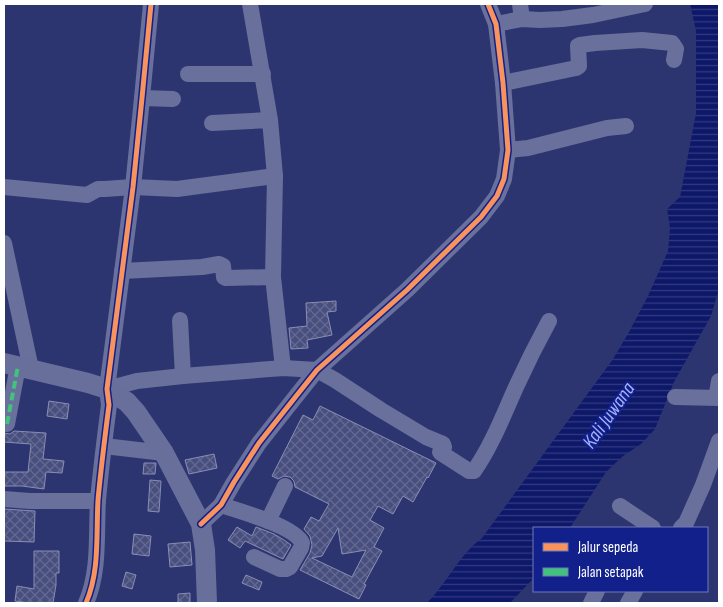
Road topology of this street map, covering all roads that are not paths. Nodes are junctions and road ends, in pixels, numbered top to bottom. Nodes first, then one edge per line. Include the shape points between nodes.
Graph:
1 (151, 4) edge
2 (250, 4) edge
3 (488, 4) edge
4 (645, 4) edge
5 (521, 11) edge
6 (496, 24) junction
7 (674, 60) dead end
8 (188, 74) dead end
9 (263, 74) junction
10 (503, 83) junction
11 (142, 98) junction
12 (173, 98) dead end
13 (270, 120) junction
14 (212, 122) dead end
15 (626, 126) dead end
16 (508, 150) junction
17 (275, 176) junction
18 (4, 187) edge
19 (133, 187) junction
20 (4, 243) edge
21 (122, 271) junction
22 (273, 277) junction
23 (180, 320) dead end
24 (549, 321) dead end
25 (17, 366) edge
26 (283, 368) junction
27 (317, 370) junction
28 (183, 376) junction
29 (719, 381) edge
30 (107, 389) junction
31 (675, 397) dead end
32 (719, 398) edge
33 (7, 424) dead end
34 (719, 441) edge
35 (104, 446) junction
36 (164, 453) junction
37 (285, 486) dead end
38 (4, 499) edge
39 (98, 501) junction
40 (221, 505) junction
41 (620, 506) dead end
42 (268, 521) junction
43 (200, 524) junction
44 (652, 527) edge
45 (682, 527) edge
46 (254, 557) dead end
47 (634, 592) edge
48 (86, 603) edge
49 (207, 603) edge
50 (628, 603) edge

1 - 11 street
2 - 9 street
3 - 6 street
4 - 5 street via 562,19 540,20
5 - 6 street
6 - 10 street
7 - 10 street via 676,49 672,43 642,40 580,45 577,49 579,66 576,68
8 - 9 street
9 - 13 street
10 - 16 street
11 - 12 street
11 - 19 street
13 - 14 street
13 - 17 street
15 - 16 street
16 - 27 street via 504,179 497,196 481,217 407,290
17 - 19 street via 176,189
17 - 22 street
18 - 19 street via 88,195 98,189
19 - 21 street
20 - 25 street
21 - 22 street via 219,264 223,266 226,278
21 - 30 street
22 - 26 street
23 - 28 street
24 - 27 street via 489,447 474,471 468,471 441,453 444,444 426,437
25 - 30 main road
25 - 33 street
26 - 27 street
26 - 28 street
27 - 40 street via 259,444
28 - 30 street via 137,381
29 - 32 street
30 - 35 street via 109,405
30 - 36 main road via 136,412
31 - 32 street
34 - 45 street via 703,485
35 - 36 street
35 - 39 street
36 - 43 main road
37 - 42 street
38 - 39 street
39 - 48 street via 97,550
40 - 42 street
40 - 43 street
41 - 44 street
42 - 46 street via 298,536 301,548 286,569
43 - 49 main road via 205,550
47 - 50 street

